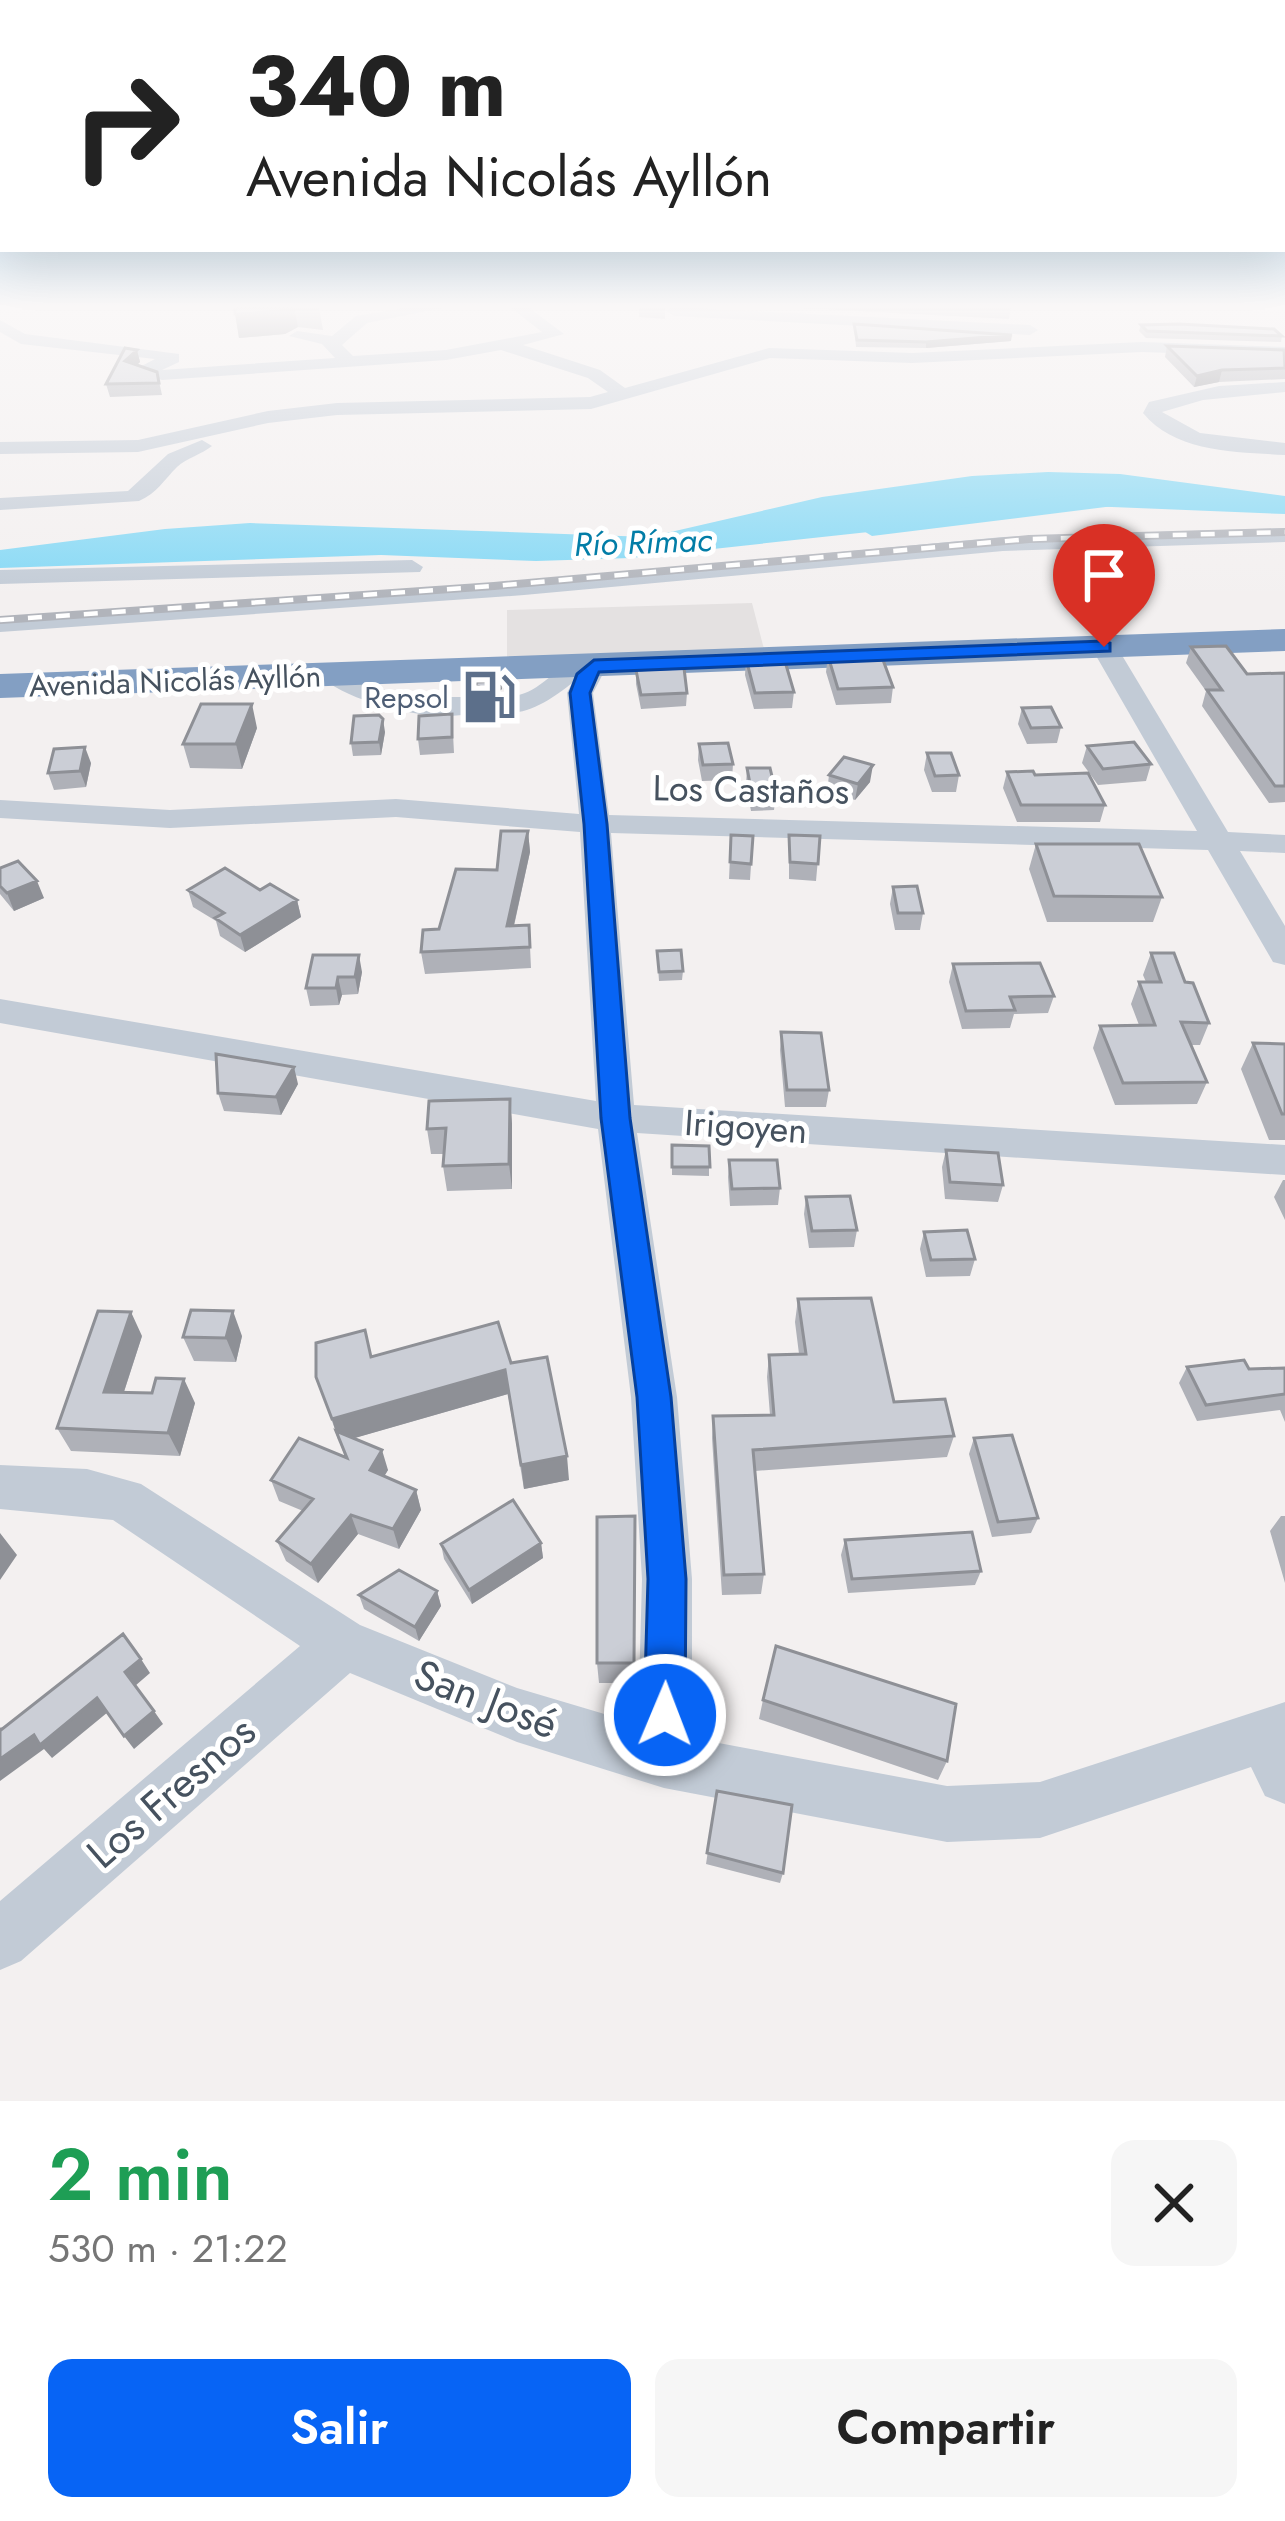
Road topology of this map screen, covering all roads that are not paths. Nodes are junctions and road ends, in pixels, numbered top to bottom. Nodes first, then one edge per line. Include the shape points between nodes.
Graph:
1 (563, 405) edge
2 (1159, 405) edge
3 (350, 408) junction
4 (0, 448) edge
5 (1285, 449) edge
6 (0, 504) edge
7 (1285, 536) edge
8 (412, 567) dead end
9 (0, 577) edge
10 (0, 625) edge
11 (1285, 640) edge
12 (1104, 647) junction
13 (585, 666) junction
14 (332, 675) junction
15 (0, 686) edge
16 (0, 809) edge
17 (596, 824) junction
18 (1224, 844) junction
19 (1285, 844) edge
20 (1285, 954) edge
21 (0, 1011) edge
22 (616, 1118) junction
23 (1285, 1160) edge
24 (0, 1487) edge
25 (343, 1643) junction
26 (1278, 1746) edge
27 (664, 1760) junction
28 (0, 1940) edge

1 - 3 street
2 - 5 street via 1152,413 1182,433
3 - 4 street via 138,446
3 - 6 street via 179,453 149,490 133,497
7 - 10 street via 1003,544
8 - 9 street
11 - 12 highway, Avenida Nicolás Ayllón
12 - 13 highway, Avenida Nicolás Ayllón
12 - 18 street
13 - 14 highway, Avenida Nicolás Ayllón
13 - 14 street via 536,699 488,705 397,705
13 - 17 street via 580,693
14 - 15 highway, Avenida Nicolás Ayllón
16 - 17 street, Los Castaños via 170,819 396,808
17 - 18 street, Los Castaños
17 - 22 street
18 - 19 street, Los Castaños
18 - 20 street
21 - 22 street, Irigoyen
22 - 23 street, Irigoyen
22 - 27 street via 656,1420 667,1579
24 - 25 street, San José via 124,1500
25 - 27 street, San José via 517,1715
25 - 28 street, Los Fresnos
26 - 27 street, San José via 1040,1810 947,1814

